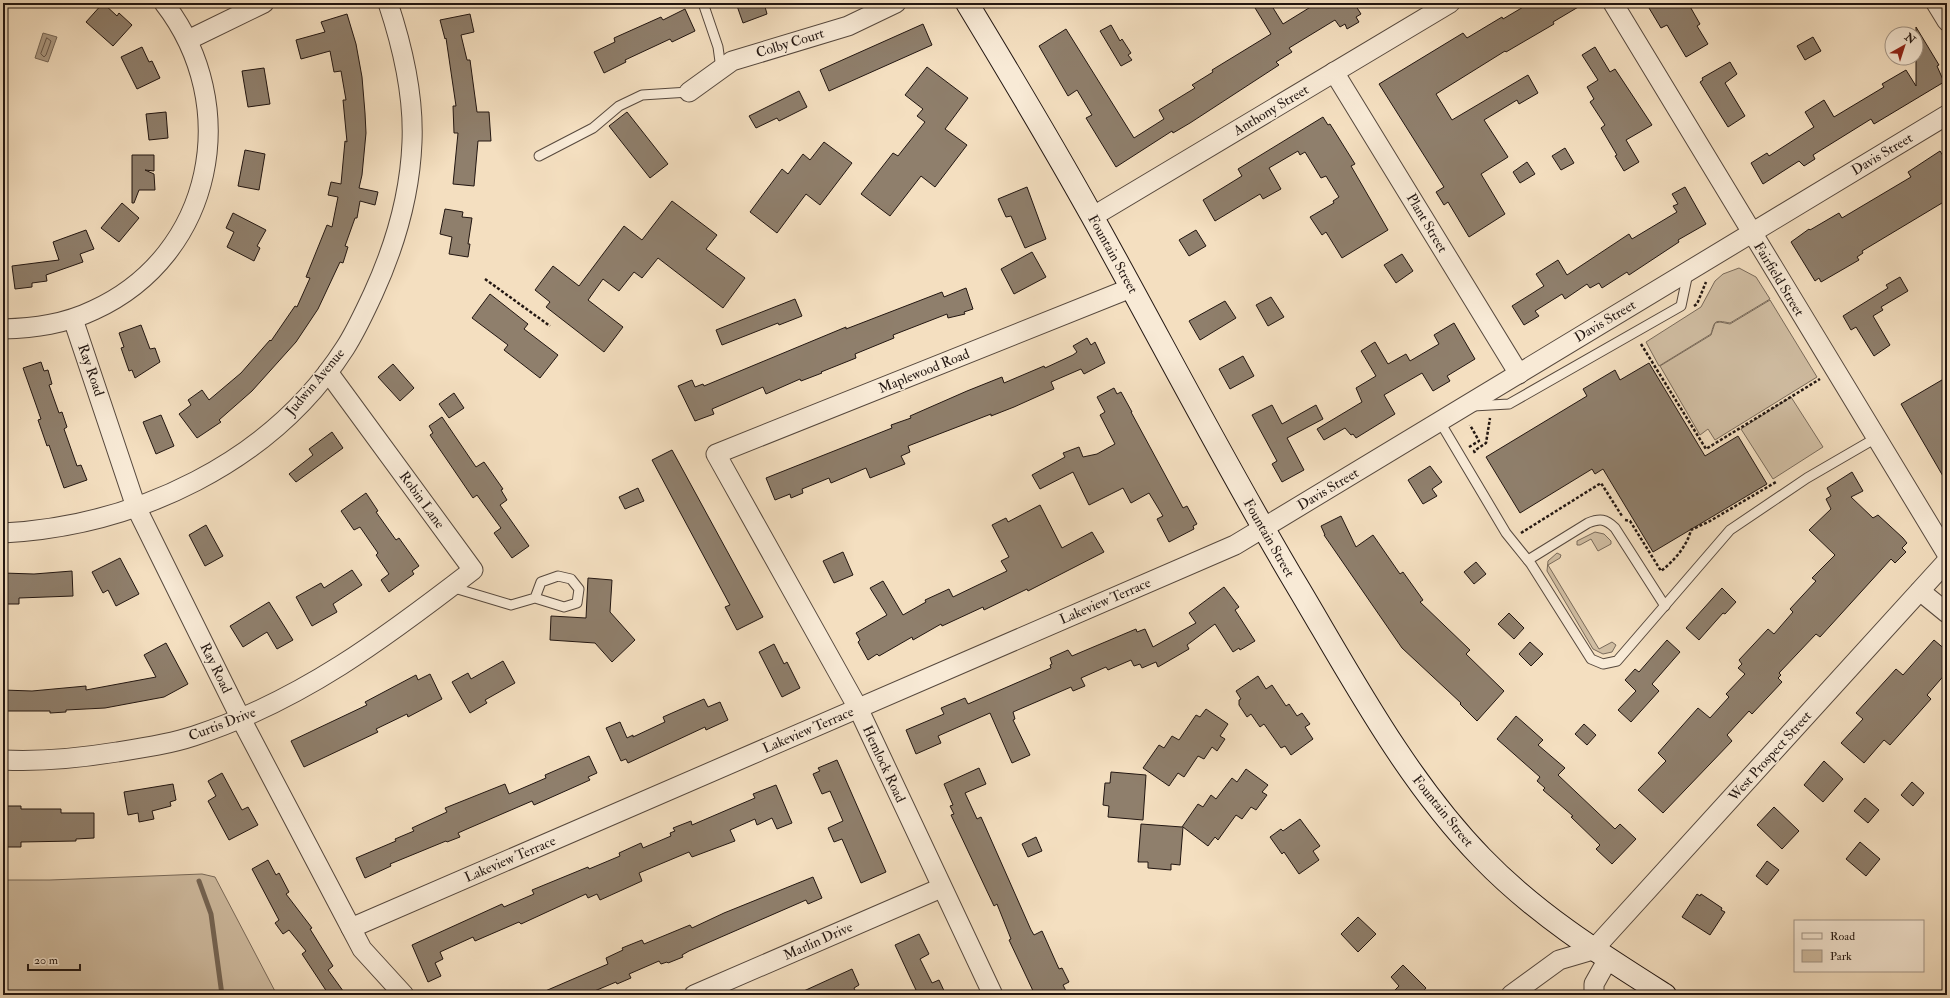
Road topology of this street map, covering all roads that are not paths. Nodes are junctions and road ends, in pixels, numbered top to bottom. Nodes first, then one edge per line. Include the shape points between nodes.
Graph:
1 (164, 3) edge
2 (264, 3) edge
3 (388, 3) edge
4 (703, 3) edge
5 (896, 3) edge
6 (967, 3) edge
7 (1450, 3) edge
8 (1613, 3) edge
9 (1936, 3) edge
10 (1947, 21) edge
11 (188, 40) junction
12 (721, 69) junction
13 (1334, 72) junction
14 (689, 92) joint
15 (1947, 115) edge
16 (539, 156) dead end
17 (1092, 217) junction
18 (1751, 232) junction
19 (1689, 270) junction
20 (1131, 288) junction
21 (73, 319) junction
22 (3, 329) edge
23 (328, 372) junction
24 (1519, 374) junction
25 (1467, 414) junction
26 (1440, 422) junction
27 (1876, 438) junction
28 (716, 454) joint
29 (136, 507) junction
30 (1263, 528) junction
31 (3, 533) edge
32 (1947, 554) edge
33 (1528, 560) junction
34 (1947, 561) edge
35 (451, 587) junction
36 (1920, 591) junction
37 (535, 598) junction
38 (1665, 606) junction
39 (1947, 613) edge
40 (416, 614) joint
41 (858, 708) junction
42 (240, 717) junction
43 (3, 760) edge
44 (941, 888) junction
45 (351, 928) junction
46 (1601, 954) junction
47 (404, 995) edge
48 (694, 995) edge
49 (993, 995) edge
50 (1512, 995) edge
51 (1594, 995) edge
52 (1665, 995) edge

1 - 11 street
2 - 11 street
3 - 23 street, Judwin Avenue via 405,63 410,100 412,142 403,210 393,248 358,328
4 - 12 lane via 718,47
5 - 12 street, Colby Court via 848,26 732,61
6 - 17 main road, Fountain Street
7 - 13 street, Anthony Street
8 - 18 street, Fairfield Street
9 - 10 street
11 - 21 street via 197,61 208,105 208,150 198,195 178,236 150,271 114,299
12 - 14 street, Colby Court
13 - 17 street, Anthony Street
13 - 24 street, Plant Street
14 - 16 lane via 642,95 619,106 593,128
15 - 18 street, Davis Street
17 - 20 main road, Fountain Street
18 - 19 street, Davis Street
18 - 27 street, Fairfield Street
19 - 24 street, Davis Street
19 - 25 lane via 1681,306 1509,404
20 - 28 street, Maplewood Road
20 - 30 main road, Fountain Street
21 - 22 street via 50,325
21 - 29 street, Ray Road
23 - 29 street, Judwin Avenue via 286,418 246,452 188,486
23 - 35 street, Robin Lane via 473,570
24 - 25 street, Davis Street
25 - 26 street, Davis Street
26 - 30 street, Davis Street
26 - 33 lane via 1506,533
27 - 32 street, Fairfield Street
27 - 38 lane via 1807,478 1730,530
28 - 41 street, Hemlock Road
29 - 31 street, Judwin Avenue via 89,522 40,531
29 - 42 street, Ray Road
30 - 41 street, Lakeview Terrace via 1235,545
30 - 46 main road, Fountain Street via 1373,714 1415,776 1461,834 1505,881 1573,936
33 - 38 lane via 1588,523 1597,519 1604,520 1615,528
33 - 38 lane via 1591,659 1602,664 1618,661
34 - 36 street, West Prospect Street
35 - 37 lane via 511,604
35 - 40 street, Robin Lane
36 - 39 street
36 - 46 street, West Prospect Street
37 - 37 lane via 564,608 577,603 579,589 571,579 558,576 541,582
40 - 42 street, Curtis Drive via 316,682
41 - 44 street, Hemlock Road
41 - 45 street, Lakeview Terrace
42 - 43 street, Curtis Drive via 194,736 148,747 76,758
42 - 45 street, Ray Road
44 - 48 street, Marlin Drive
44 - 49 street, Hemlock Road
45 - 47 street, Ray Road via 362,949
46 - 50 street via 1560,960
46 - 51 street, West Prospect Street
46 - 52 main road, Fountain Street

